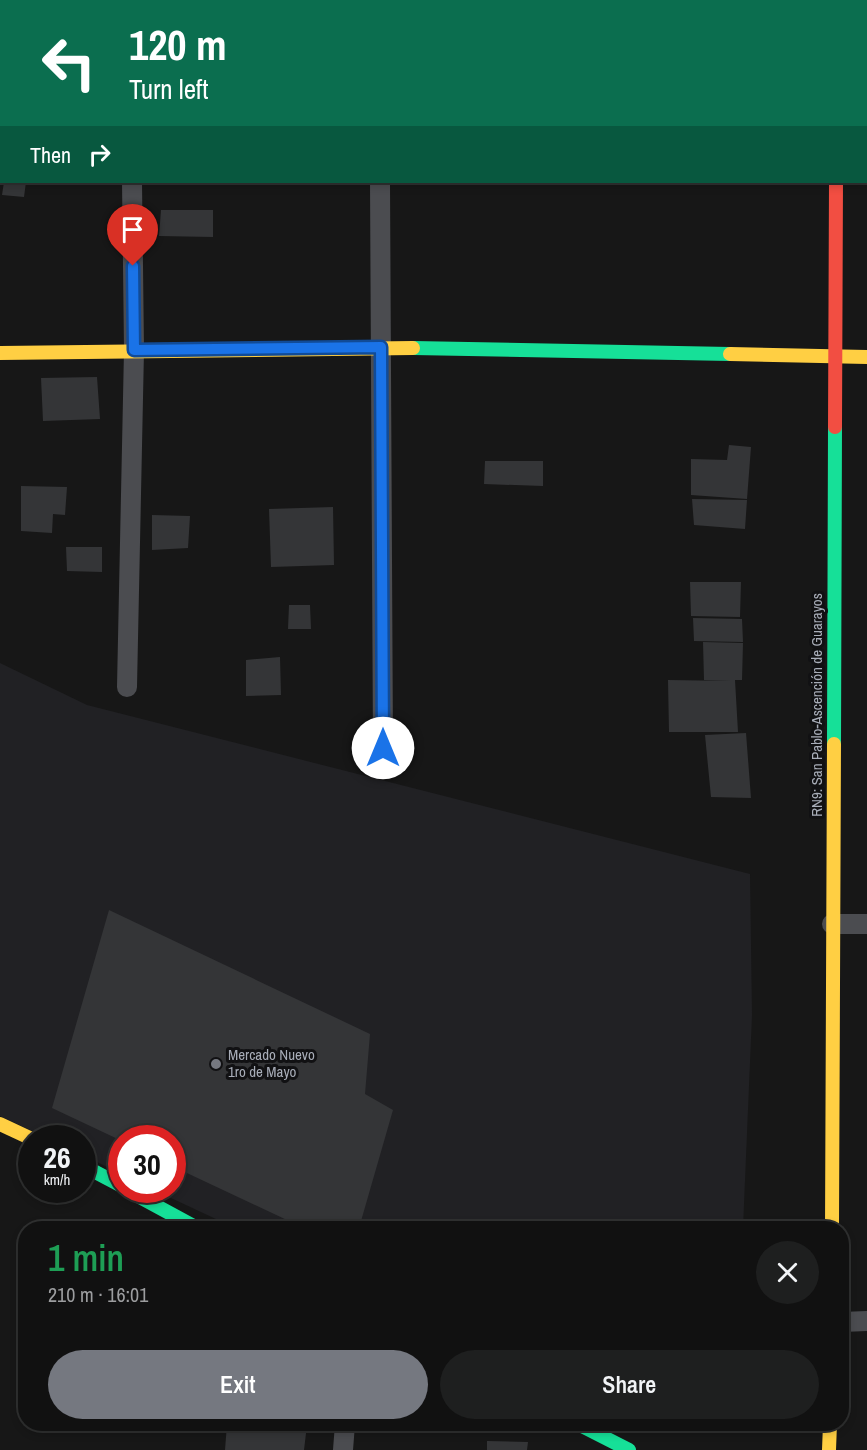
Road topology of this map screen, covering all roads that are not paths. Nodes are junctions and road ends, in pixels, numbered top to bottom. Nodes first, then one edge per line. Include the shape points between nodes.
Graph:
1 (132, 183) edge
2 (380, 183) edge
3 (836, 183) edge
4 (381, 347) junction
5 (134, 350) junction
6 (0, 353) edge
7 (835, 357) junction
8 (867, 357) edge
9 (127, 687) dead end
10 (383, 748) dead end
11 (832, 924) junction
12 (867, 924) edge
13 (0, 1124) edge
14 (18, 1132) edge
15 (151, 1203) edge
16 (184, 1221) edge
17 (832, 1221) edge
18 (849, 1322) edge
19 (867, 1322) edge
20 (344, 1431) edge
21 (592, 1431) edge
22 (830, 1431) edge
23 (343, 1450) edge
24 (629, 1450) edge
25 (829, 1450) edge

1 - 5 street
2 - 4 street
3 - 7 main road, RN9: San Pablo-Ascención de Guarayos
4 - 5 main road
4 - 7 main road
4 - 10 street
5 - 6 main road
5 - 9 street
7 - 8 main road
7 - 11 main road, RN9: San Pablo-Ascención de Guarayos
11 - 12 street
11 - 17 main road, RN9: San Pablo-Ascención de Guarayos
13 - 14 main road
15 - 16 main road
18 - 19 street
20 - 23 street
21 - 24 main road
22 - 25 main road

